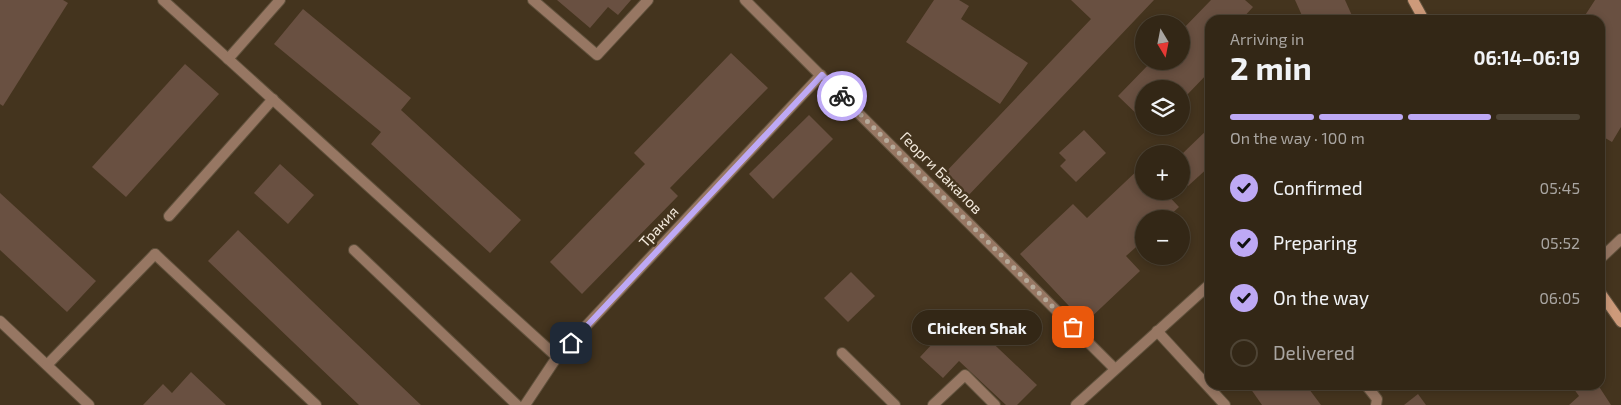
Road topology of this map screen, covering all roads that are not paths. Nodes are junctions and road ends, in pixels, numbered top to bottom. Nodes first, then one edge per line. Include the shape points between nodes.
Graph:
1 (164, 0) edge
2 (280, 0) edge
3 (533, 0) edge
4 (648, 0) edge
5 (746, 0) edge
6 (1413, 0) edge
7 (1421, 15) edge
8 (228, 59) junction
9 (822, 75) junction
10 (273, 99) junction
11 (169, 216) dead end
12 (1621, 239) edge
13 (354, 250) dead end
14 (1605, 254) edge
15 (1205, 288) edge
16 (1605, 299) edge
17 (0, 321) edge
18 (1621, 322) edge
19 (1157, 331) junction
20 (842, 353) dead end
21 (557, 357) junction
22 (47, 366) junction
23 (1115, 368) junction
24 (1205, 383) edge
25 (1211, 390) edge
26 (1370, 390) edge
27 (89, 405) edge
28 (316, 405) edge
29 (517, 405) edge
30 (525, 405) edge
31 (895, 405) edge
32 (933, 405) edge
33 (995, 405) edge
34 (1076, 405) edge
35 (1225, 405) edge
36 (1376, 405) edge

1 - 8 street
2 - 8 street
3 - 4 street via 597,55
5 - 9 street, Георги Бакалов
6 - 7 street
8 - 10 street
9 - 21 street, Тракия
9 - 23 street, Георги Бакалов
10 - 11 street
10 - 21 street
12 - 14 street
13 - 29 street
15 - 19 street
16 - 18 street
17 - 22 street
19 - 23 street
19 - 24 street
20 - 31 street
21 - 30 street, Тракия
22 - 27 street
22 - 28 street via 155,254
23 - 34 street
25 - 35 street
26 - 36 street via 1377,399
32 - 33 street via 965,375

